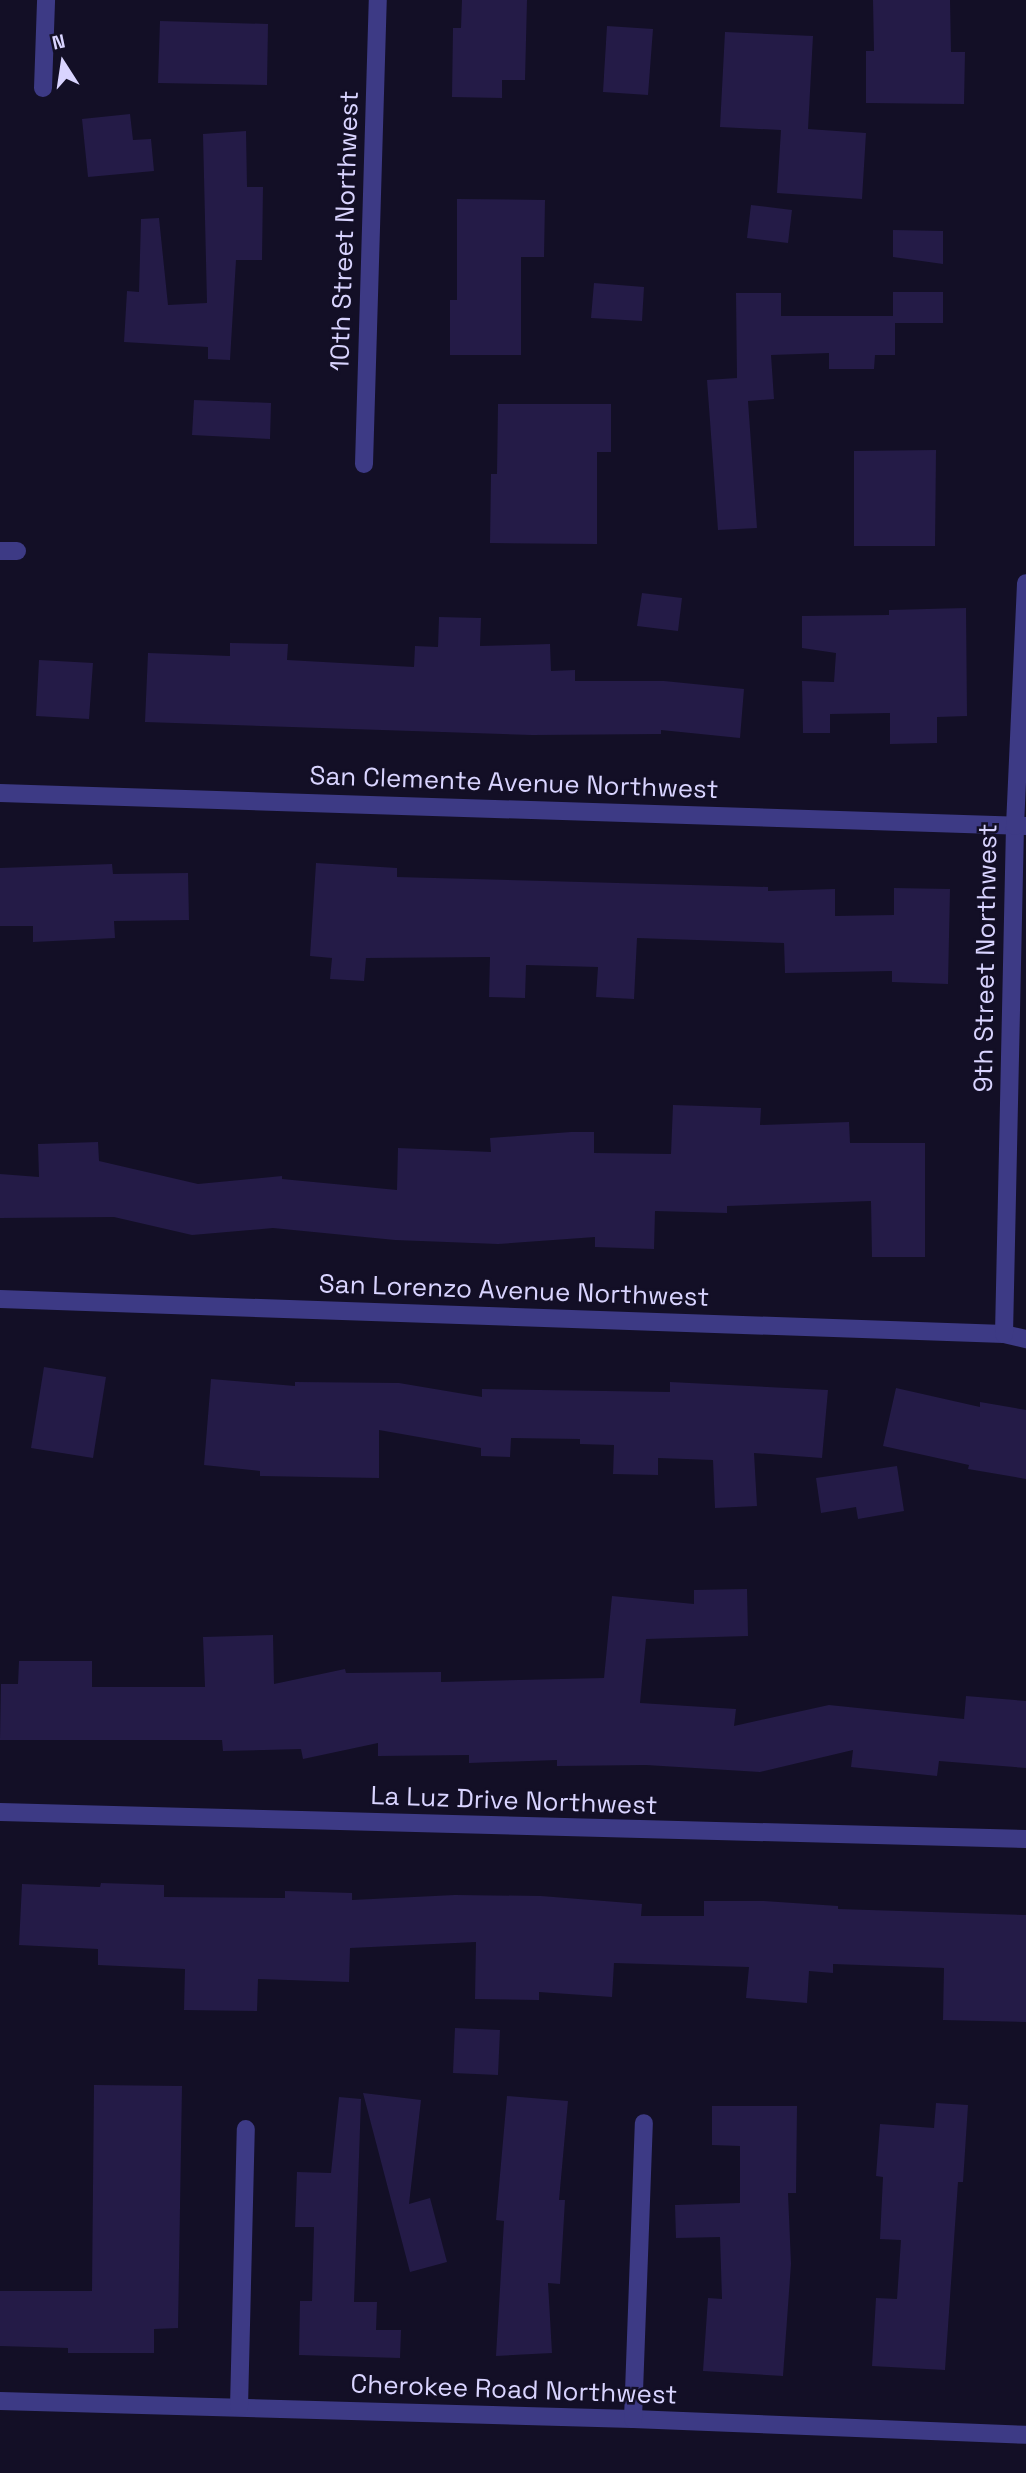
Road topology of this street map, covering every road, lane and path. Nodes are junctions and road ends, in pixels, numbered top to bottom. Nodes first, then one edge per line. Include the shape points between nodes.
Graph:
1 (46, 0) edge
2 (378, 0) edge
3 (44, 88) dead end
4 (364, 464) dead end
5 (1026, 583) edge
6 (0, 793) edge
7 (1021, 826) edge
8 (0, 1299) edge
9 (1004, 1334) junction
10 (1026, 1339) edge
11 (0, 1812) edge
12 (1026, 1839) edge
13 (644, 2123) dead end
14 (246, 2129) dead end
15 (0, 2401) edge
16 (240, 2407) junction
17 (633, 2419) junction
18 (1026, 2435) edge

1 - 3 street
2 - 4 street, 10th Street Northwest
5 - 7 street, 9th Street Northwest
6 - 7 street, San Clemente Avenue Northwest
7 - 9 street, 9th Street Northwest
8 - 9 street, San Lorenzo Avenue Northwest
9 - 10 street, San Lorenzo Avenue Northwest
11 - 12 street, La Luz Drive Northwest
13 - 17 street
14 - 16 street
15 - 16 street, Cherokee Road Northwest
16 - 17 street, Cherokee Road Northwest
17 - 18 street, Cherokee Road Northwest

